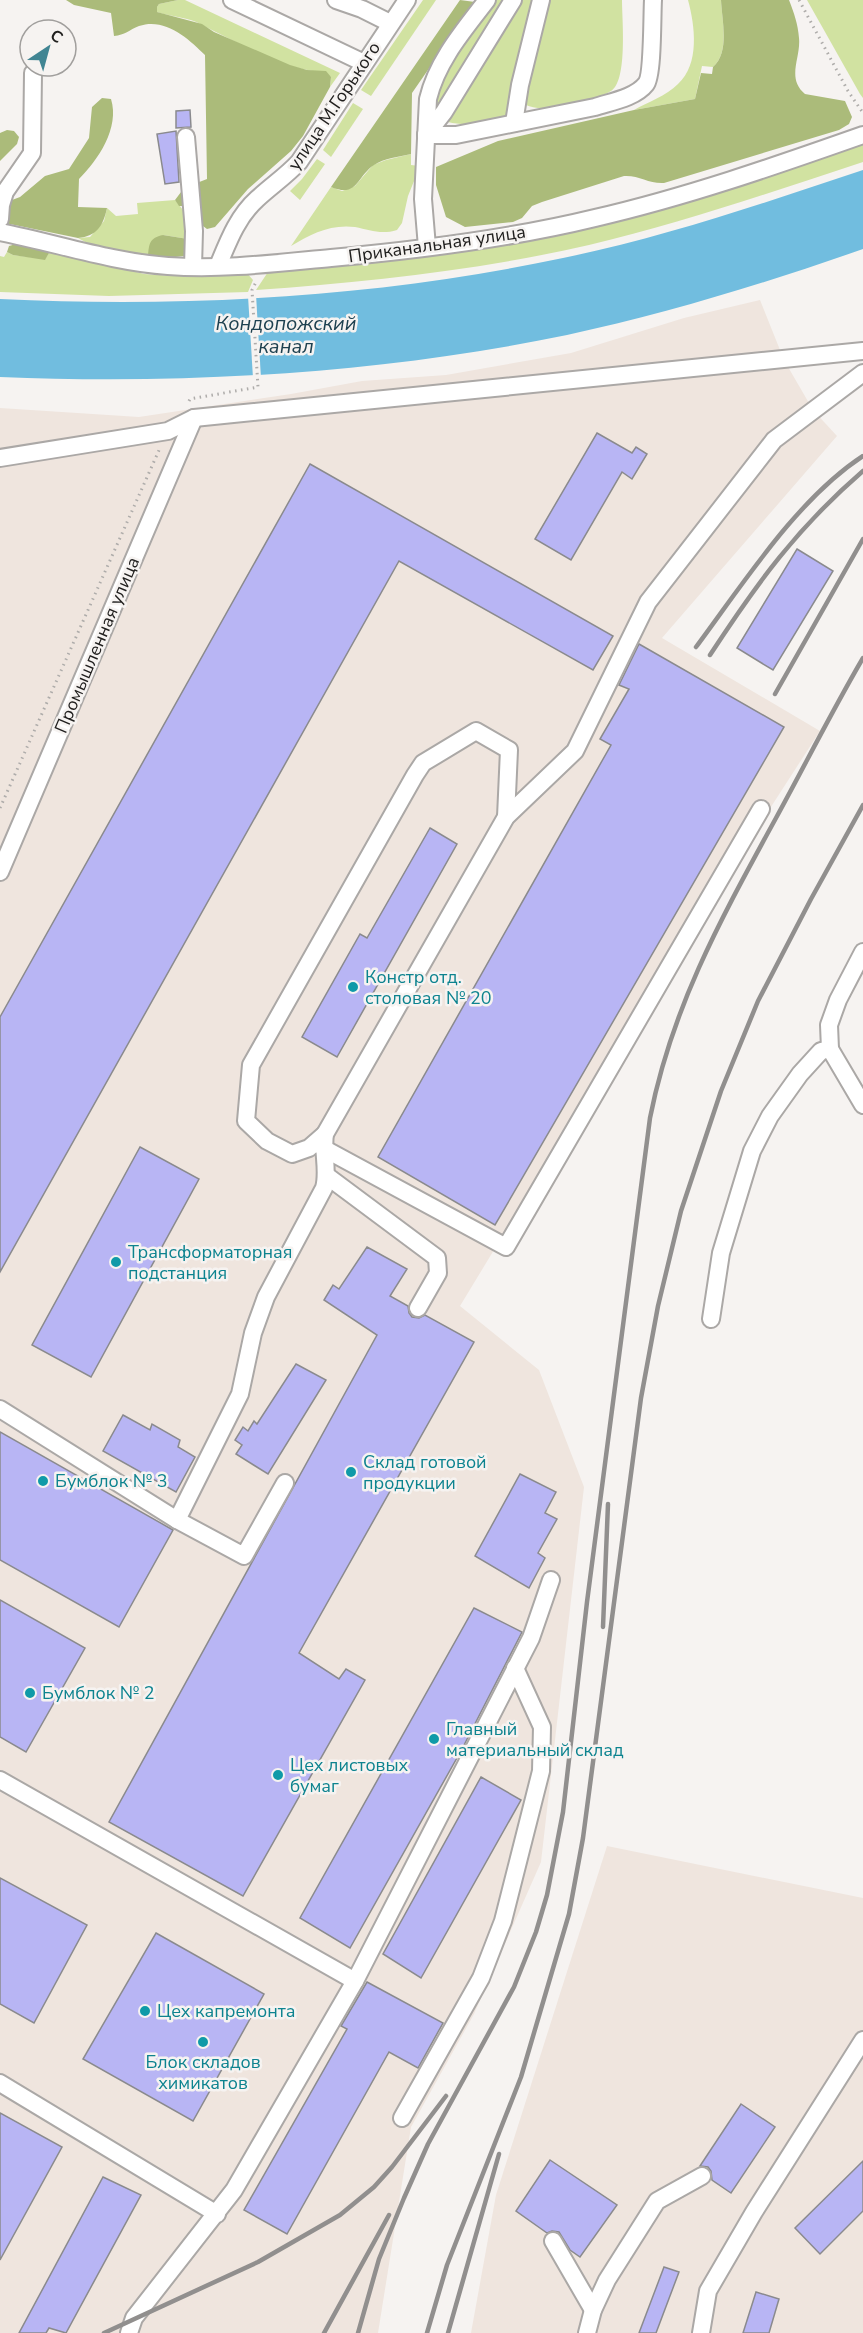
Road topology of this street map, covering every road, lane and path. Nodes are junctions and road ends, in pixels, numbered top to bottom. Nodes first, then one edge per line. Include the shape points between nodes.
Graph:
1 (232, 0) edge
2 (336, 0) edge
3 (407, 0) edge
4 (486, 0) edge
5 (513, 0) edge
6 (541, 0) edge
7 (653, 0) edge
8 (799, 0) edge
9 (390, 23) junction
10 (364, 63) junction
11 (33, 78) edge
12 (863, 113) edge
13 (514, 123) junction
14 (426, 135) junction
15 (863, 135) edge
16 (186, 137) dead end
17 (0, 219) edge
18 (0, 232) edge
19 (427, 247) junction
20 (218, 266) junction
21 (193, 267) junction
22 (256, 282) dead end
23 (863, 351) edge
24 (863, 373) edge
25 (258, 384) dead end
26 (194, 418) junction
27 (0, 458) edge
28 (761, 809) dead end
29 (506, 817) junction
30 (0, 873) edge
31 (863, 952) edge
32 (830, 1049) junction
33 (863, 1106) edge
34 (324, 1141) junction
35 (327, 1176) junction
36 (418, 1308) dead end
37 (711, 1319) dead end
38 (0, 1409) edge
39 (285, 1483) dead end
40 (177, 1520) junction
41 (551, 1580) dead end
42 (515, 1668) junction
43 (0, 1780) edge
44 (356, 1981) junction
45 (863, 2040) edge
46 (0, 2083) edge
47 (402, 2118) dead end
48 (702, 2176) dead end
49 (217, 2214) junction
50 (554, 2241) dead end
51 (592, 2310) junction
52 (129, 2333) edge
53 (587, 2333) edge
54 (701, 2333) edge

1 - 10 street
2 - 9 street
3 - 9 street, улица М.Горького
4 - 14 street via 435,79 428,99
5 - 14 street
6 - 13 street
7 - 13 street via 645,85 612,102
8 - 12 path
9 - 10 street, улица М.Горького
10 - 20 street, улица М.Горького via 299,162 242,216
11 - 17 street via 32,153 2,198
13 - 14 street via 456,135
14 - 19 street via 423,199
15 - 19 street, Приканальная улица via 629,210 538,230
16 - 21 street
18 - 21 street, Приканальная улица via 134,261
19 - 20 street, Приканальная улица
20 - 21 street, Приканальная улица
22 - 25 path via 252,295
23 - 26 street
24 - 29 street via 774,440 648,602 575,751
26 - 27 street via 168,431
26 - 30 street, Промышленная улица
28 - 34 street via 506,1247
29 - 34 street
29 - 34 street via 509,750 476,731 423,763 251,1065 246,1121 267,1141 292,1154
31 - 32 street via 829,1024
32 - 33 street
32 - 37 street via 821,1051 800,1074 770,1116 752,1151 722,1253
34 - 35 street
35 - 36 street via 437,1258 438,1273
35 - 40 street via 266,1297 253,1333 240,1394
38 - 40 street
39 - 40 street via 244,1556
41 - 42 street via 531,1638
42 - 44 street
42 - 47 street via 542,1726 541,1771 503,1921 481,1978
43 - 44 street
44 - 49 street
45 - 54 street via 708,2291
46 - 49 street
48 - 51 street via 657,2201
49 - 52 street via 134,2318
50 - 51 street
51 - 53 street

